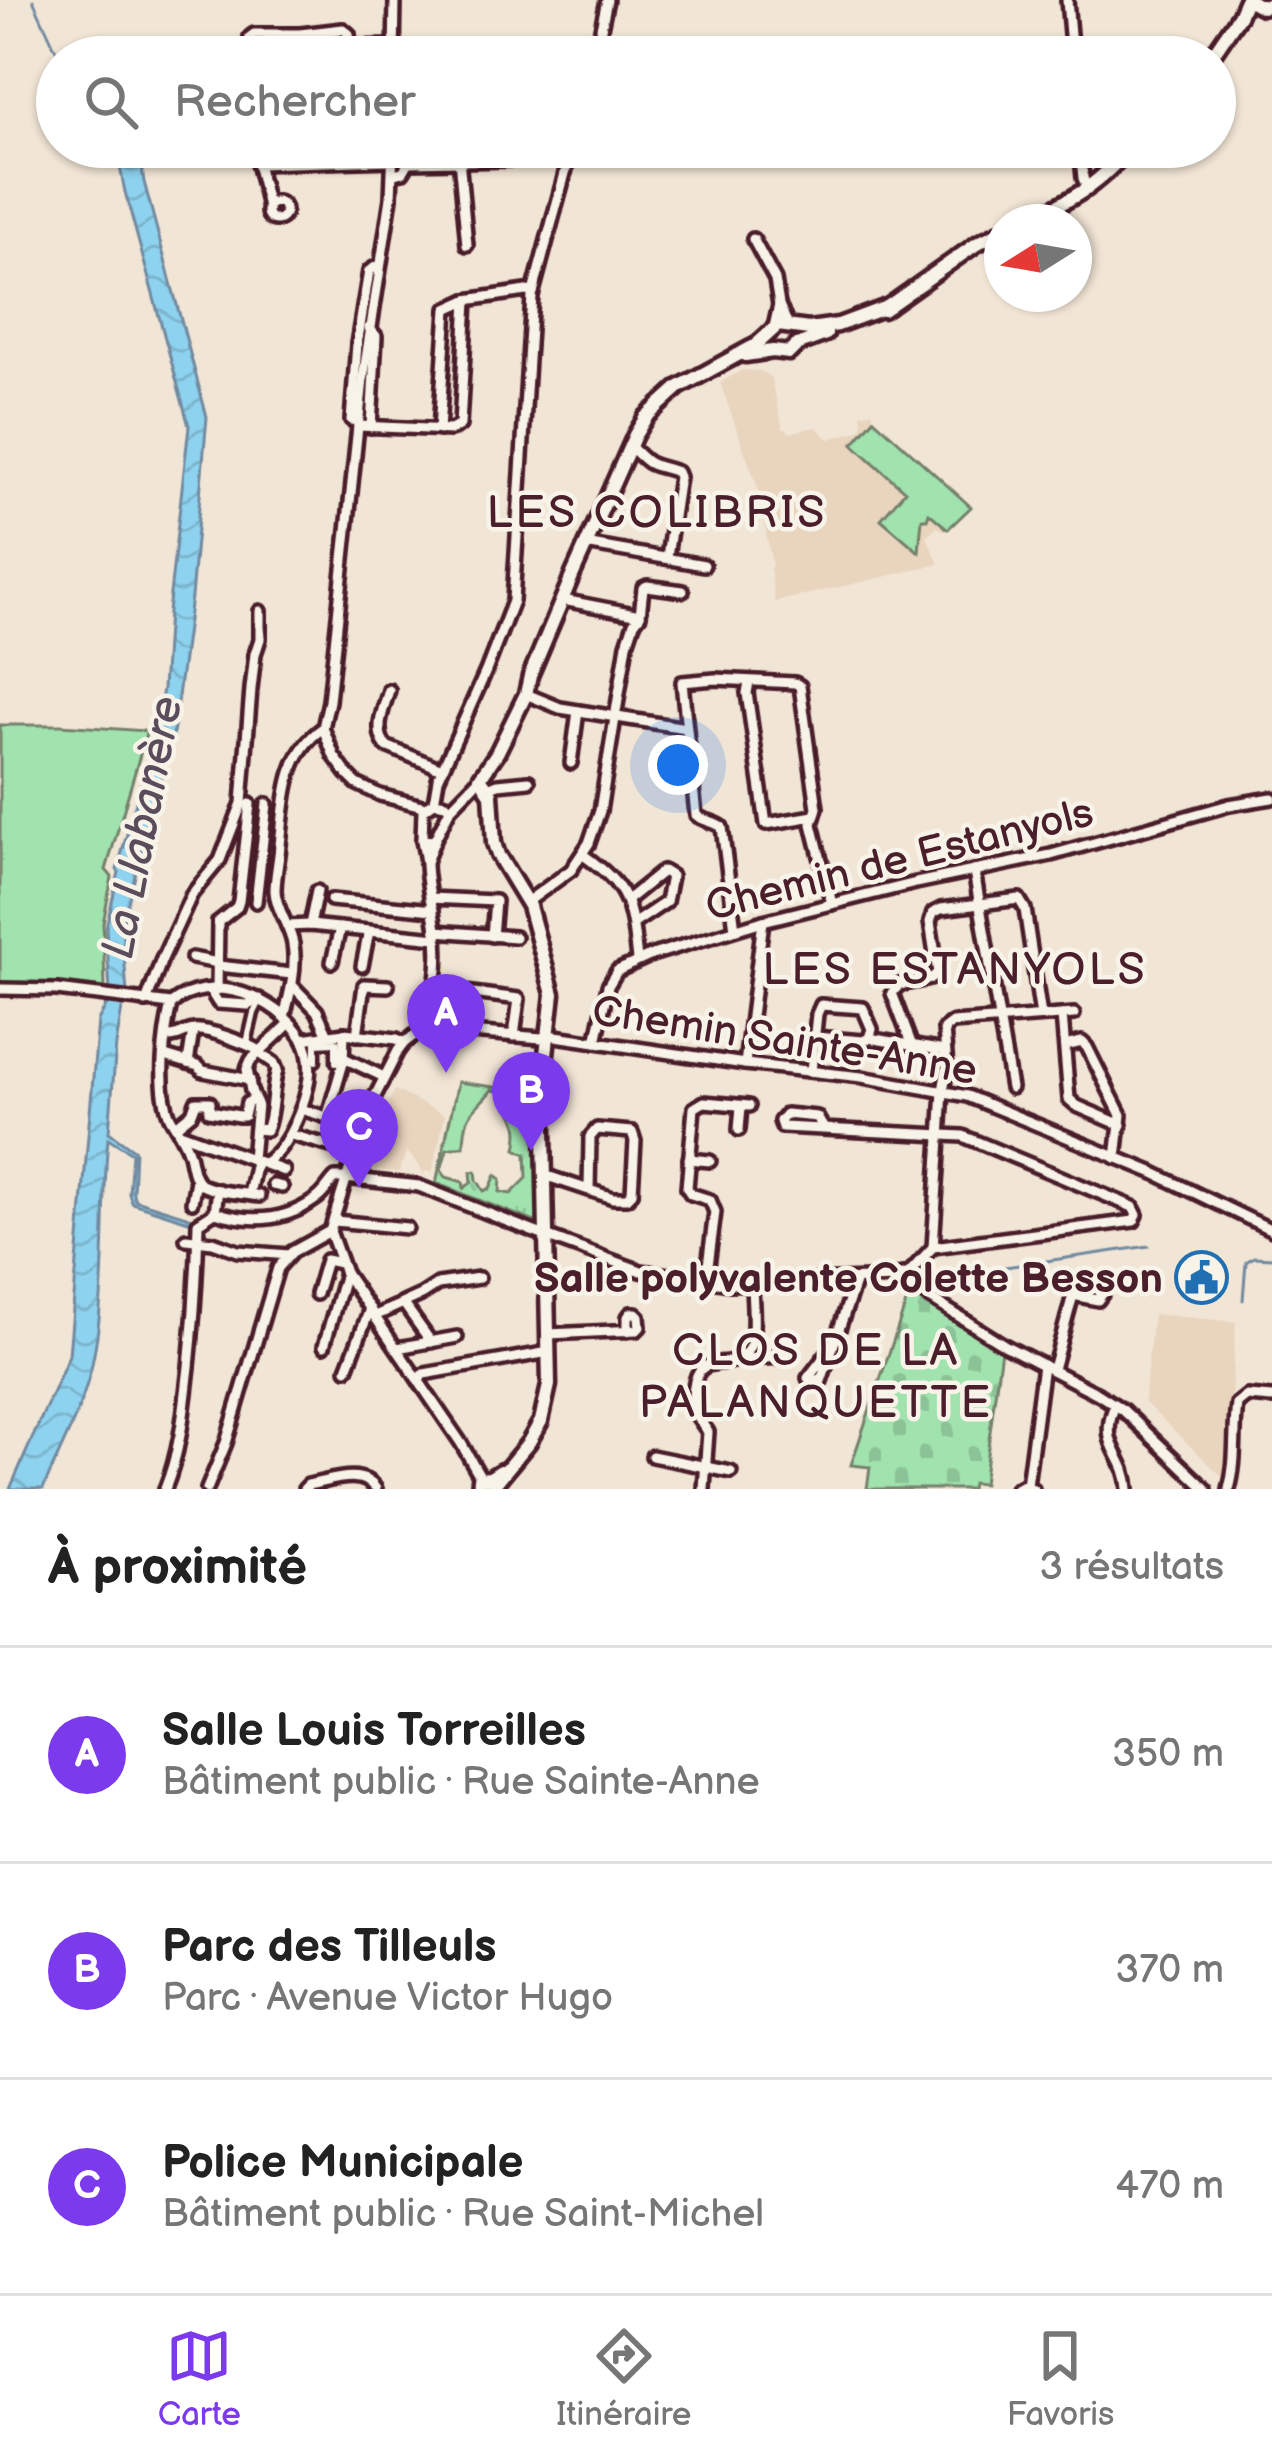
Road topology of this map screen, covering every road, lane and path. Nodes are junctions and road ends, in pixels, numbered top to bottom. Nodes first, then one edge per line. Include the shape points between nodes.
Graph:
1 (395, 0) edge
2 (607, 0) edge
3 (1067, 0) edge
4 (1250, 2) edge
5 (1272, 4) edge
6 (251, 36) edge
7 (349, 36) edge
8 (394, 36) edge
9 (599, 36) edge
10 (1070, 36) edge
11 (1225, 36) edge
12 (258, 168) edge
13 (393, 168) edge
14 (406, 168) edge
15 (459, 168) edge
16 (566, 168) edge
17 (1082, 168) edge
18 (1110, 168) edge
19 (393, 174) junction
20 (1088, 190) junction
21 (1060, 204) edge
22 (268, 207) dead end
23 (753, 239) dead end
24 (984, 240) edge
25 (466, 245) dead end
26 (381, 258) junction
27 (533, 292) junction
28 (467, 300) junction
29 (890, 306) junction
30 (369, 328) junction
31 (780, 329) junction
32 (797, 345) junction
33 (773, 351) junction
34 (736, 357) junction
35 (358, 424) junction
36 (371, 427) junction
37 (439, 430) junction
38 (630, 446) junction
39 (586, 547) junction
40 (667, 557) junction
41 (704, 566) dead end
42 (683, 591) dead end
43 (563, 600) junction
44 (260, 611) dead end
45 (637, 619) junction
46 (749, 682) junction
47 (389, 690) dead end
48 (526, 694) junction
49 (578, 711) junction
50 (615, 716) junction
51 (323, 728) junction
52 (686, 728) junction
53 (571, 763) dead end
54 (442, 770) junction
55 (530, 781) dead end
56 (484, 783) junction
57 (1272, 798) edge
58 (246, 803) junction
59 (267, 804) junction
60 (430, 804) junction
61 (284, 805) junction
62 (450, 809) junction
63 (814, 816) junction
64 (422, 840) junction
65 (434, 841) junction
66 (582, 854) junction
67 (426, 862) junction
68 (974, 871) junction
69 (243, 874) junction
70 (260, 875) junction
71 (277, 876) junction
72 (317, 891) dead end
73 (627, 899) junction
74 (331, 900) dead end
75 (256, 902) dead end
76 (527, 902) junction
77 (980, 903) junction
78 (431, 904) junction
79 (832, 904) junction
80 (764, 921) junction
81 (634, 924) junction
82 (310, 925) junction
83 (287, 926) junction
84 (340, 928) junction
85 (735, 928) junction
86 (369, 931) junction
87 (437, 935) junction
88 (492, 936) junction
89 (514, 937) dead end
90 (192, 958) dead end
91 (637, 960) junction
92 (332, 962) dead end
93 (218, 964) junction
94 (362, 966) dead end
95 (292, 979) junction
96 (388, 986) dead end
97 (434, 988) junction
98 (0, 989) edge
99 (214, 990) junction
100 (260, 999) junction
101 (146, 1002) junction
102 (171, 1004) junction
103 (1041, 1016) junction
104 (998, 1019) junction
105 (287, 1021) junction
106 (424, 1028) junction
107 (193, 1031) junction
108 (344, 1033) junction
109 (357, 1035) junction
110 (549, 1035) junction
111 (514, 1036) junction
112 (166, 1037) junction
113 (814, 1037) junction
114 (869, 1037) junction
115 (303, 1039) junction
116 (328, 1039) junction
117 (596, 1042) junction
118 (247, 1043) junction
119 (404, 1043) junction
120 (912, 1046) junction
121 (1065, 1046) junction
122 (945, 1051) junction
123 (256, 1055) junction
124 (165, 1056) junction
125 (312, 1061) junction
126 (341, 1061) junction
127 (188, 1063) junction
128 (745, 1064) junction
129 (811, 1071) junction
130 (384, 1077) junction
131 (1011, 1088) dead end
132 (943, 1091) junction
133 (250, 1093) junction
134 (301, 1109) junction
135 (327, 1118) junction
136 (1121, 1125) junction
137 (362, 1128) junction
138 (178, 1129) junction
139 (261, 1129) junction
140 (824, 1129) dead end
141 (739, 1130) dead end
142 (941, 1135) junction
143 (291, 1136) junction
144 (353, 1152) junction
145 (1116, 1158) junction
146 (689, 1159) junction
147 (710, 1161) dead end
148 (257, 1162) junction
149 (544, 1175) junction
150 (345, 1178) junction
151 (196, 1180) junction
152 (277, 1186) dead end
153 (218, 1190) junction
154 (589, 1190) junction
155 (192, 1202) dead end
156 (215, 1212) junction
157 (333, 1226) junction
158 (406, 1228) dead end
159 (1272, 1230) edge
160 (548, 1237) junction
161 (192, 1240) junction
162 (933, 1247) junction
163 (291, 1254) junction
164 (343, 1268) junction
165 (479, 1278) dead end
166 (904, 1279) junction
167 (856, 1280) junction
168 (706, 1281) junction
169 (752, 1284) junction
170 (316, 1294) dead end
171 (1073, 1295) dead end
172 (404, 1304) junction
173 (372, 1313) junction
174 (628, 1330) dead end
175 (548, 1334) junction
176 (457, 1337) dead end
177 (431, 1342) junction
178 (324, 1346) dead end
179 (832, 1347) dead end
180 (397, 1348) junction
181 (549, 1352) junction
182 (784, 1357) dead end
183 (735, 1359) junction
184 (1048, 1367) junction
185 (347, 1369) dead end
186 (418, 1380) junction
187 (1272, 1398) edge
188 (1114, 1405) junction
189 (652, 1456) dead end
190 (706, 1466) junction
191 (731, 1472) dead end
192 (483, 1485) edge
193 (1025, 1488) edge
194 (165, 1489) edge
195 (207, 1489) edge
196 (304, 1489) edge
197 (376, 1489) edge
198 (704, 1489) edge
199 (1128, 1489) edge
200 (1206, 1489) edge
201 (1229, 1489) edge

1 - 8 street
2 - 9 street
3 - 10 street
4 - 5 main road
4 - 11 main road
6 - 7 street via 343,29
12 - 22 street
13 - 19 street
14 - 19 street
15 - 25 street
16 - 27 street
17 - 20 street
18 - 20 main road
19 - 26 street
20 - 21 main road
23 - 31 street via 775,280
24 - 29 main road
26 - 30 street
26 - 35 street via 369,271 357,344 351,420
27 - 28 street
27 - 54 street via 513,601
28 - 37 street via 447,309
28 - 37 street via 460,424
29 - 31 main road via 838,325
29 - 32 main road
30 - 35 street
30 - 36 street via 376,336
31 - 32 main road via 797,335
31 - 33 main road via 767,341
31 - 34 main road
32 - 33 main road
33 - 34 main road
34 - 38 main road via 680,387 646,417
35 - 36 street
35 - 51 street
36 - 37 street
38 - 39 main road
38 - 40 street via 650,466 679,477
39 - 40 street
39 - 43 main road
40 - 41 street
42 - 45 street via 646,586
43 - 45 street
43 - 48 main road
44 - 58 street
45 - 50 street
46 - 52 street via 682,682
46 - 63 street via 800,686
46 - 63 street via 766,824
47 - 54 street via 381,740
48 - 49 street
48 - 56 main road
49 - 50 street
49 - 53 street
50 - 52 street
50 - 66 street via 600,811
51 - 60 street via 357,784
51 - 61 street via 299,754
52 - 85 street via 696,814 722,827
54 - 60 street
55 - 56 street
56 - 62 street
56 - 76 main road via 494,843
57 - 68 street, Chemin de Estanyols
58 - 59 street
58 - 69 street
58 - 101 street via 220,860 192,894
59 - 61 street
59 - 70 street
60 - 62 street
60 - 64 street
61 - 71 street
62 - 65 street
63 - 79 street
64 - 65 street
64 - 67 street
65 - 67 street
66 - 73 street via 611,874
66 - 76 street
67 - 78 street
68 - 77 street
68 - 79 street, Chemin de Estanyols
69 - 70 street
69 - 93 street via 237,907 218,922
70 - 71 street
70 - 75 street
71 - 83 street
72 - 82 street
73 - 81 street
73 - 81 street via 663,872 671,876 666,902
74 - 78 street
76 - 110 main road via 552,986
77 - 103 street via 1015,897 1024,904
77 - 104 street
77 - 120 street via 933,913 938,973 894,988
78 - 87 street
78 - 88 street via 495,901
79 - 80 street, Chemin de Estanyols
80 - 85 street, Chemin de Estanyols
80 - 128 street
81 - 91 street
82 - 83 street
82 - 84 street
83 - 95 street
84 - 86 street
84 - 92 street
85 - 91 street, Chemin de Estanyols
86 - 87 street via 401,941
86 - 94 street
87 - 88 street
87 - 97 street
88 - 89 street
90 - 93 street
91 - 117 street via 608,986
93 - 95 street
93 - 99 street
95 - 105 street
95 - 116 street
96 - 109 street via 364,985
97 - 106 street
97 - 111 street via 519,999
98 - 101 street
99 - 100 street
99 - 102 street
100 - 105 street
100 - 118 street
101 - 102 street
102 - 112 street
103 - 104 street
103 - 121 street via 1068,1014
104 - 122 street via 947,1025
104 - 131 street
105 - 115 street
105 - 123 street
106 - 111 street, Chemin Sainte-Anne
106 - 119 street
107 - 112 street
107 - 118 street
107 - 127 street
108 - 109 street
108 - 116 street
108 - 126 street
109 - 119 street
110 - 111 street, Chemin Sainte-Anne
110 - 117 street, Chemin Sainte-Anne
110 - 149 main road
112 - 124 street
113 - 114 street
113 - 114 street via 821,1005 863,1008
113 - 129 street
114 - 120 street
115 - 116 street
115 - 125 street
116 - 125 street via 316,1043
116 - 126 street via 337,1042
117 - 128 street, Chemin Sainte-Anne
118 - 123 street
119 - 130 street
120 - 122 street
121 - 136 street via 1087,1047
121 - 136 street via 1069,1099
122 - 132 street
123 - 133 street
123 - 139 street via 277,1070 269,1123
124 - 127 street
124 - 138 street via 165,1098
125 - 126 street
125 - 134 street
126 - 130 street
126 - 135 street
127 - 133 street
128 - 129 street, Chemin Sainte-Anne
129 - 132 street, Chemin Sainte-Anne
130 - 137 street
132 - 142 street
132 - 145 street, Chemin Sainte-Anne
133 - 138 street via 244,1116 196,1102
133 - 139 street
134 - 135 street
134 - 143 street
135 - 137 street
136 - 145 street
137 - 144 street
138 - 148 street
138 - 151 street
139 - 148 street
140 - 142 street
141 - 146 street via 745,1106 704,1102 694,1108
142 - 162 street
142 - 162 street via 963,1136 1137,1215
143 - 144 street
143 - 148 street via 275,1156
144 - 150 street
145 - 159 street, Chemin Sainte-Anne
146 - 147 street
146 - 168 street via 688,1191 714,1206
148 - 152 street via 281,1170
148 - 153 street via 254,1195
149 - 154 street
149 - 160 main road
150 - 156 street via 285,1215 246,1220
150 - 157 street
150 - 160 street via 419,1186
151 - 153 street
151 - 155 street
153 - 156 street
154 - 154 street via 621,1200 632,1193 632,1132 593,1131
156 - 161 street via 198,1223
157 - 158 street
157 - 163 street
157 - 164 street
160 - 168 street via 641,1270
160 - 175 main road
161 - 163 street
161 - 194 street via 195,1306 181,1434
162 - 166 street
163 - 195 street via 278,1268
164 - 170 street via 326,1260
164 - 173 street
164 - 178 street
165 - 172 street via 438,1284
166 - 167 street
166 - 184 street
167 - 169 street
167 - 179 street
168 - 169 street
169 - 183 street via 752,1339
171 - 184 street
172 - 173 street
172 - 177 street
173 - 180 street
173 - 185 street
174 - 175 street
175 - 181 main road
176 - 177 street
177 - 180 street
180 - 186 street
181 - 186 street
181 - 192 main road via 541,1421
182 - 183 street
183 - 190 street via 706,1364 697,1375 693,1410 708,1432
184 - 188 street
184 - 193 street
186 - 192 street
187 - 201 street via 1246,1396 1237,1404
188 - 199 street via 1108,1438
188 - 200 street
189 - 190 street
190 - 191 street
190 - 198 street
196 - 197 street via 360,1477

